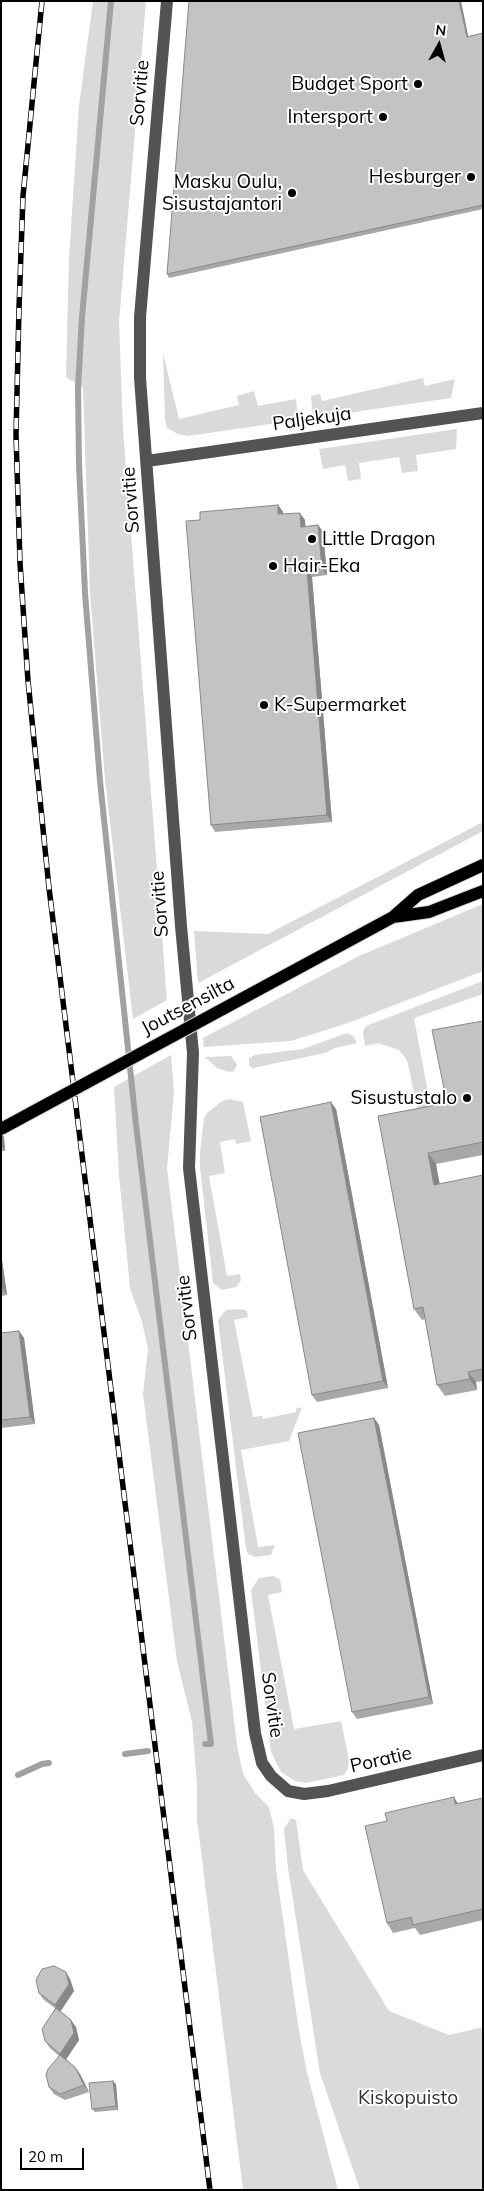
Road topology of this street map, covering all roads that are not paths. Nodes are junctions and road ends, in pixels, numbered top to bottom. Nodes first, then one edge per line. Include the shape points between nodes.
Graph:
1 (167, 1) edge
2 (483, 413) edge
3 (147, 461) junction
4 (483, 866) edge
5 (483, 891) edge
6 (393, 917) junction
7 (1, 1129) edge
8 (483, 1755) edge
9 (288, 1790) joint

1 - 3 street, Sorvitie via 140,317 140,378
2 - 3 street, Paljekuja
3 - 9 street, Sorvitie via 180,926 193,1053 189,1168 256,1733 262,1763 271,1776
4 - 6 main road via 418,895
5 - 6 main road via 429,912
6 - 7 main road, Joutsensilta, bridge
8 - 9 street, Poratie via 328,1791 304,1794

